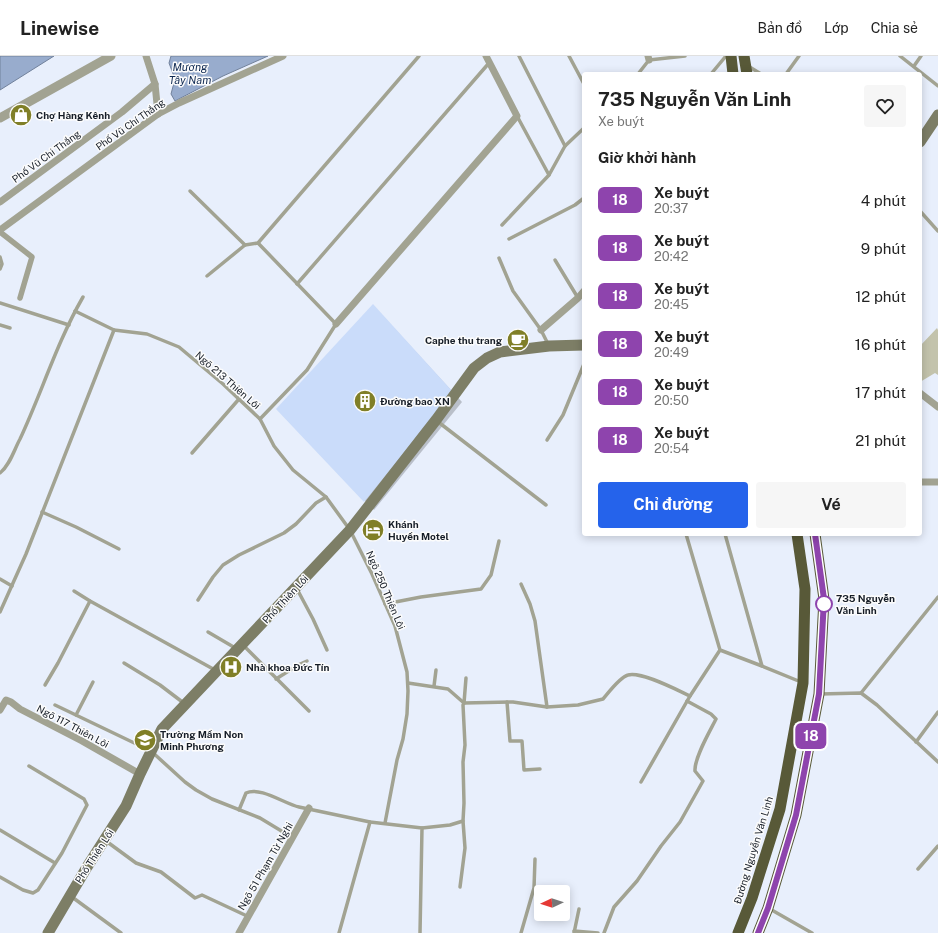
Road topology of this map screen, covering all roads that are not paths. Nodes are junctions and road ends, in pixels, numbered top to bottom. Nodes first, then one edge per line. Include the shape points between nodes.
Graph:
1 (110, 56) edge
2 (146, 56) edge
3 (283, 56) edge
4 (419, 56) edge
5 (519, 56) edge
6 (569, 56) edge
7 (685, 56) edge
8 (726, 56) edge
9 (731, 56) edge
10 (799, 56) edge
11 (900, 56) edge
12 (921, 56) edge
13 (648, 58) edge
14 (488, 60) edge
15 (745, 65) edge
16 (914, 66) junction
17 (639, 72) edge
18 (713, 72) edge
19 (733, 72) edge
20 (757, 72) edge
21 (787, 72) edge
22 (921, 72) edge
23 (922, 73) edge
24 (582, 80) edge
25 (155, 84) junction
26 (938, 86) edge
27 (158, 114) junction
28 (938, 115) edge
29 (517, 116) junction
30 (0, 118) edge
31 (582, 130) edge
32 (922, 139) edge
33 (565, 146) junction
34 (549, 175) junction
35 (190, 191) dead end
36 (582, 199) edge
37 (0, 202) edge
38 (922, 213) edge
39 (502, 225) dead end
40 (0, 231) edge
41 (938, 231) edge
42 (509, 239) dead end
43 (258, 243) junction
44 (245, 245) junction
45 (0, 257) edge
46 (499, 258) dead end
47 (555, 260) dead end
48 (0, 269) edge
49 (207, 276) dead end
50 (297, 284) junction
51 (582, 293) edge
52 (82, 297) dead end
53 (20, 298) dead end
54 (578, 298) junction
55 (0, 303) edge
56 (75, 311) junction
57 (336, 324) junction
58 (0, 325) edge
59 (69, 325) junction
60 (10, 328) dead end
61 (114, 330) junction
62 (541, 330) junction
63 (582, 345) edge
64 (549, 346) junction
65 (582, 369) edge
66 (922, 395) edge
67 (239, 399) junction
68 (938, 407) edge
69 (260, 419) junction
70 (436, 420) junction
71 (548, 440) dead end
72 (192, 453) dead end
73 (0, 473) edge
74 (922, 482) edge
75 (938, 482) edge
76 (326, 497) junction
77 (546, 505) dead end
78 (42, 512) junction
79 (350, 530) junction
80 (687, 536) edge
81 (726, 536) edge
82 (797, 536) edge
83 (814, 536) edge
84 (499, 541) dead end
85 (119, 549) dead end
86 (0, 579) edge
87 (521, 584) dead end
88 (12, 586) junction
89 (296, 588) junction
90 (74, 591) dead end
91 (938, 597) edge
92 (198, 600) dead end
93 (90, 601) junction
94 (385, 604) junction
95 (0, 612) edge
96 (208, 632) dead end
97 (240, 647) junction
98 (328, 650) dead end
99 (720, 650) junction
100 (307, 661) dead end
101 (124, 663) dead end
102 (762, 666) junction
103 (436, 670) dead end
104 (217, 671) junction
105 (466, 678) dead end
106 (276, 679) junction
107 (92, 682) dead end
108 (408, 683) junction
109 (803, 683) junction
110 (45, 685) dead end
111 (434, 686) junction
112 (861, 693) junction
113 (819, 694) junction
114 (690, 696) junction
115 (687, 701) junction
116 (464, 702) junction
117 (506, 702) junction
118 (186, 704) junction
119 (55, 705) dead end
120 (547, 707) junction
121 (0, 710) edge
122 (309, 711) dead end
123 (938, 712) edge
124 (76, 715) junction
125 (916, 742) junction
126 (151, 751) junction
127 (938, 762) edge
128 (29, 766) dead end
129 (540, 769) dead end
130 (140, 774) junction
131 (641, 782) dead end
132 (309, 808) junction
133 (239, 810) junction
134 (370, 822) junction
135 (464, 822) junction
136 (385, 823) junction
137 (422, 828) junction
138 (0, 830) edge
139 (293, 838) junction
140 (105, 840) junction
141 (938, 846) edge
142 (535, 859) dead end
143 (55, 863) junction
144 (918, 869) dead end
145 (0, 877) edge
146 (460, 887) dead end
147 (70, 895) junction
148 (768, 908) junction
149 (580, 909) dead end
150 (247, 916) junction
151 (574, 932) edge
152 (48, 933) edge
153 (121, 933) edge
154 (239, 933) edge
155 (339, 933) edge
156 (420, 933) edge
157 (521, 933) edge
158 (598, 933) edge
159 (604, 933) edge
160 (738, 933) edge
161 (758, 933) edge
162 (812, 933) edge

1 - 30 street
2 - 25 street
3 - 27 street, Phố Vũ Chí Thắng
4 - 43 lane
5 - 33 lane
6 - 24 lane
7 - 13 lane
8 - 18 lane
9 - 19 highway
10 - 21 lane
11 - 16 lane
12 - 16 lane
13 - 17 lane
14 - 29 street
14 - 50 lane
15 - 20 lane
16 - 22 lane
23 - 26 lane
25 - 27 street
25 - 37 street, Phố Vũ Chi Thắng via 122,112
27 - 40 street, Phố Vũ Chí Thắng
28 - 32 main road
29 - 34 lane
29 - 57 street
31 - 33 lane
33 - 34 lane
34 - 39 lane
35 - 44 lane
36 - 42 lane
38 - 41 lane
40 - 53 street via 32,257
43 - 44 lane
43 - 50 lane
44 - 49 lane
45 - 48 lane
46 - 62 lane via 513,291
47 - 54 lane
50 - 57 lane
51 - 54 street
52 - 56 lane
54 - 62 street
55 - 59 lane
56 - 59 lane
56 - 61 lane, Ngõ 213 Thiên Lôi
57 - 69 lane via 307,370
58 - 60 lane
59 - 73 lane via 8,465
61 - 67 lane, Ngõ 213 Thiên Lôi via 146,334 179,348
61 - 78 lane
62 - 64 lane
63 - 64 main road, Phố Thiên Lôi
64 - 70 main road, Phố Thiên Lôi via 500,352 487,358 474,368
65 - 71 lane via 563,415
66 - 68 street
67 - 69 lane, Ngõ 213 Thiên Lôi
67 - 72 lane
69 - 76 lane, Ngõ 213 Thiên Lôi via 274,446 293,470
70 - 77 lane
70 - 79 main road, Phố Thiên Lôi
74 - 75 street
76 - 79 lane, Ngõ 213 Thiên Lôi
76 - 92 lane via 284,533 239,554 223,565
78 - 85 lane
78 - 88 lane
79 - 89 main road, Phố Thiên Lôi
79 - 94 lane, Ngõ 250 Thiên Lôi
80 - 99 lane
81 - 102 lane
82 - 109 highway, Đường Nguyễn Văn Linh via 805,589
83 - 113 highway via 824,599
84 - 94 lane via 491,575 481,588
86 - 88 lane
87 - 120 lane via 535,621
88 - 95 lane
89 - 97 main road, Phố Thiên Lôi
89 - 98 lane
90 - 93 lane
91 - 112 lane
93 - 104 lane
93 - 110 lane
94 - 108 lane, Ngõ 250 Thiên Lôi via 395,626
96 - 97 lane
97 - 104 main road, Phố Thiên Lôi
97 - 106 lane via 258,659
99 - 102 lane
99 - 114 lane
100 - 106 lane
101 - 118 lane
102 - 109 lane
103 - 111 lane
104 - 118 main road, Phố Thiên Lôi
105 - 116 lane
106 - 122 lane
107 - 124 lane
108 - 111 lane
108 - 136 lane, Ngõ 250 Thiên Lôi via 407,714
109 - 160 highway, Đường Nguyễn Văn Linh via 780,810
111 - 116 lane via 448,689
112 - 113 lane
112 - 125 lane
113 - 148 highway via 796,815
114 - 115 lane
114 - 120 lane via 636,674 622,678 603,699 578,705
115 - 131 lane
115 - 159 lane via 716,719 696,764 695,771 703,781 680,822 637,881 614,907
116 - 117 lane
116 - 135 lane
117 - 120 lane
117 - 129 lane via 510,741 522,741 524,770
118 - 126 main road, Phố Thiên Lôi via 162,729
119 - 124 lane
121 - 130 street, Ngõ 117 Thiên Lôi via 6,700 11,702
123 - 125 lane
124 - 126 lane
125 - 127 lane
126 - 130 main road, Phố Thiên Lôi
126 - 133 lane via 196,790
128 - 143 lane via 84,799 87,805
130 - 140 main road, Phố Thiên Lôi via 126,806
132 - 133 lane via 289,805 251,790 246,793
132 - 134 lane
132 - 139 street, Ngõ 51 Phạm Tử Nghi
133 - 139 lane via 260,818
134 - 136 lane
134 - 155 lane
135 - 137 lane
135 - 146 lane via 465,848
136 - 137 lane
137 - 156 lane
138 - 143 lane
139 - 150 street, Ngõ 51 Phạm Tử Nghi
140 - 147 main road, Phố Thiên Lôi
140 - 150 lane via 136,863 161,872 195,898 202,895
141 - 144 lane
142 - 157 lane via 534,888
143 - 145 lane via 38,890 33,893 22,890
147 - 152 main road, Phố Thiên Lôi
147 - 153 lane
148 - 161 highway
148 - 162 lane
149 - 151 lane
150 - 154 street, Ngõ 51 Phạm Tử Nghi
151 - 158 lane

